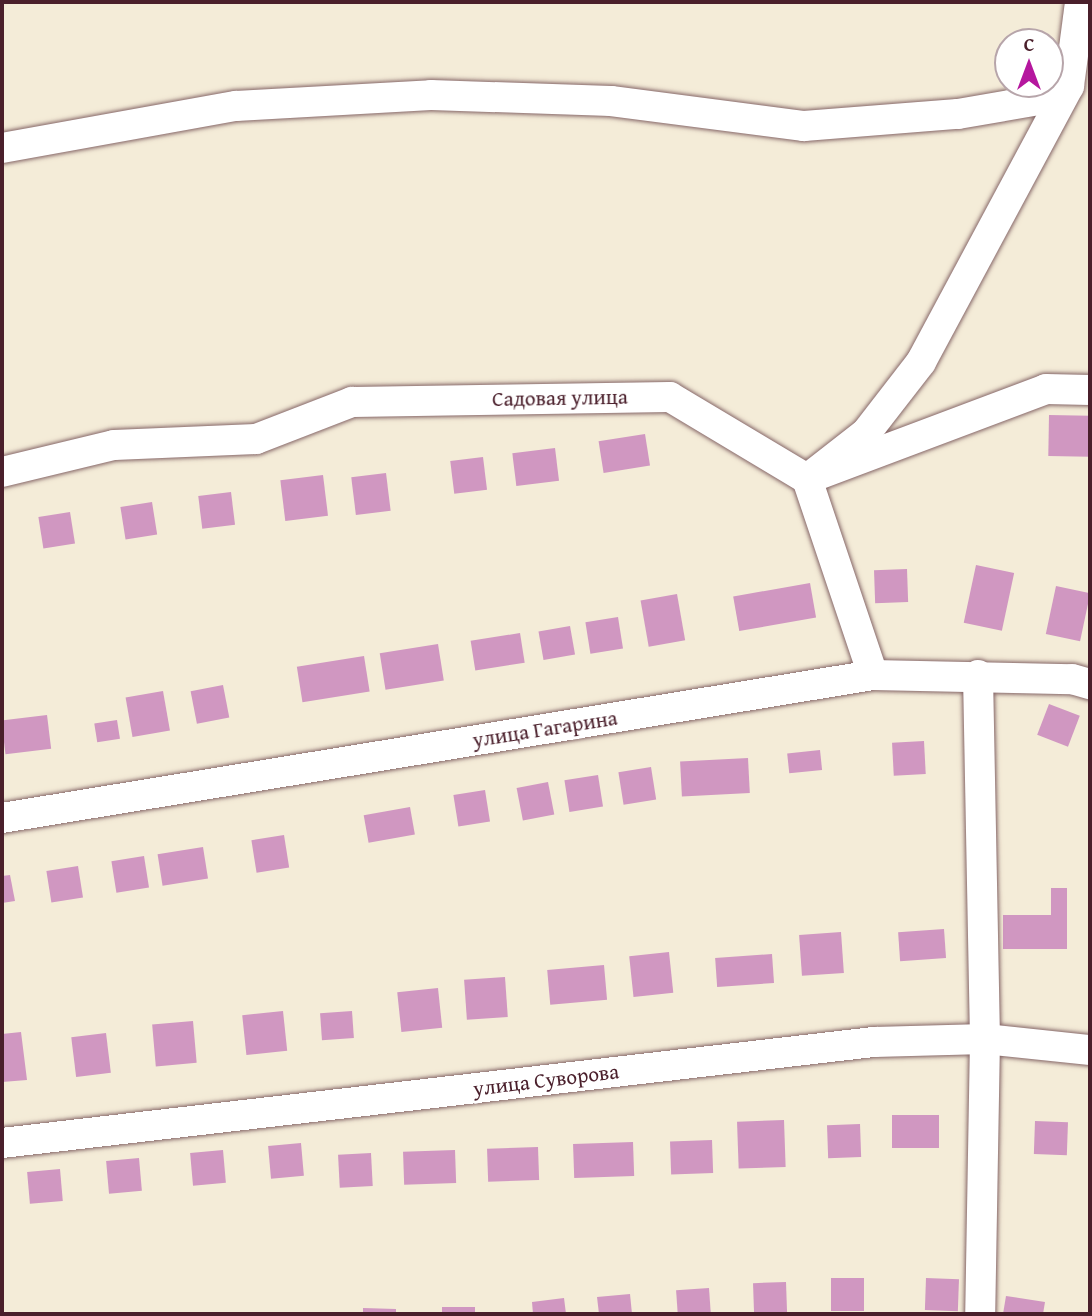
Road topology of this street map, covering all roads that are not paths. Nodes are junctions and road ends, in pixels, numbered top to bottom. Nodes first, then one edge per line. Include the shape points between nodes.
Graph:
1 (1080, 2) edge
2 (1069, 86) junction
3 (2, 148) edge
4 (1090, 390) edge
5 (2, 472) edge
6 (807, 479) junction
7 (873, 676) junction
8 (978, 676) junction
9 (1090, 684) edge
10 (2, 818) edge
11 (985, 1039) junction
12 (1090, 1050) edge
13 (2, 1143) edge
14 (979, 1314) edge

1 - 2 street
2 - 3 street via 1045,99 958,114 804,126 611,101 403,96 236,106
2 - 6 street via 921,362 866,433
4 - 6 street via 1046,389
5 - 6 street, Садовая улица via 114,445 256,439 352,402 670,397
6 - 7 street
7 - 8 street, улица Гагарина
7 - 10 street, улица Гагарина
8 - 9 street, улица Гагарина via 1072,679
8 - 11 street
11 - 12 street, улица Суворова
11 - 13 street, улица Суворова via 874,1042
11 - 14 street

